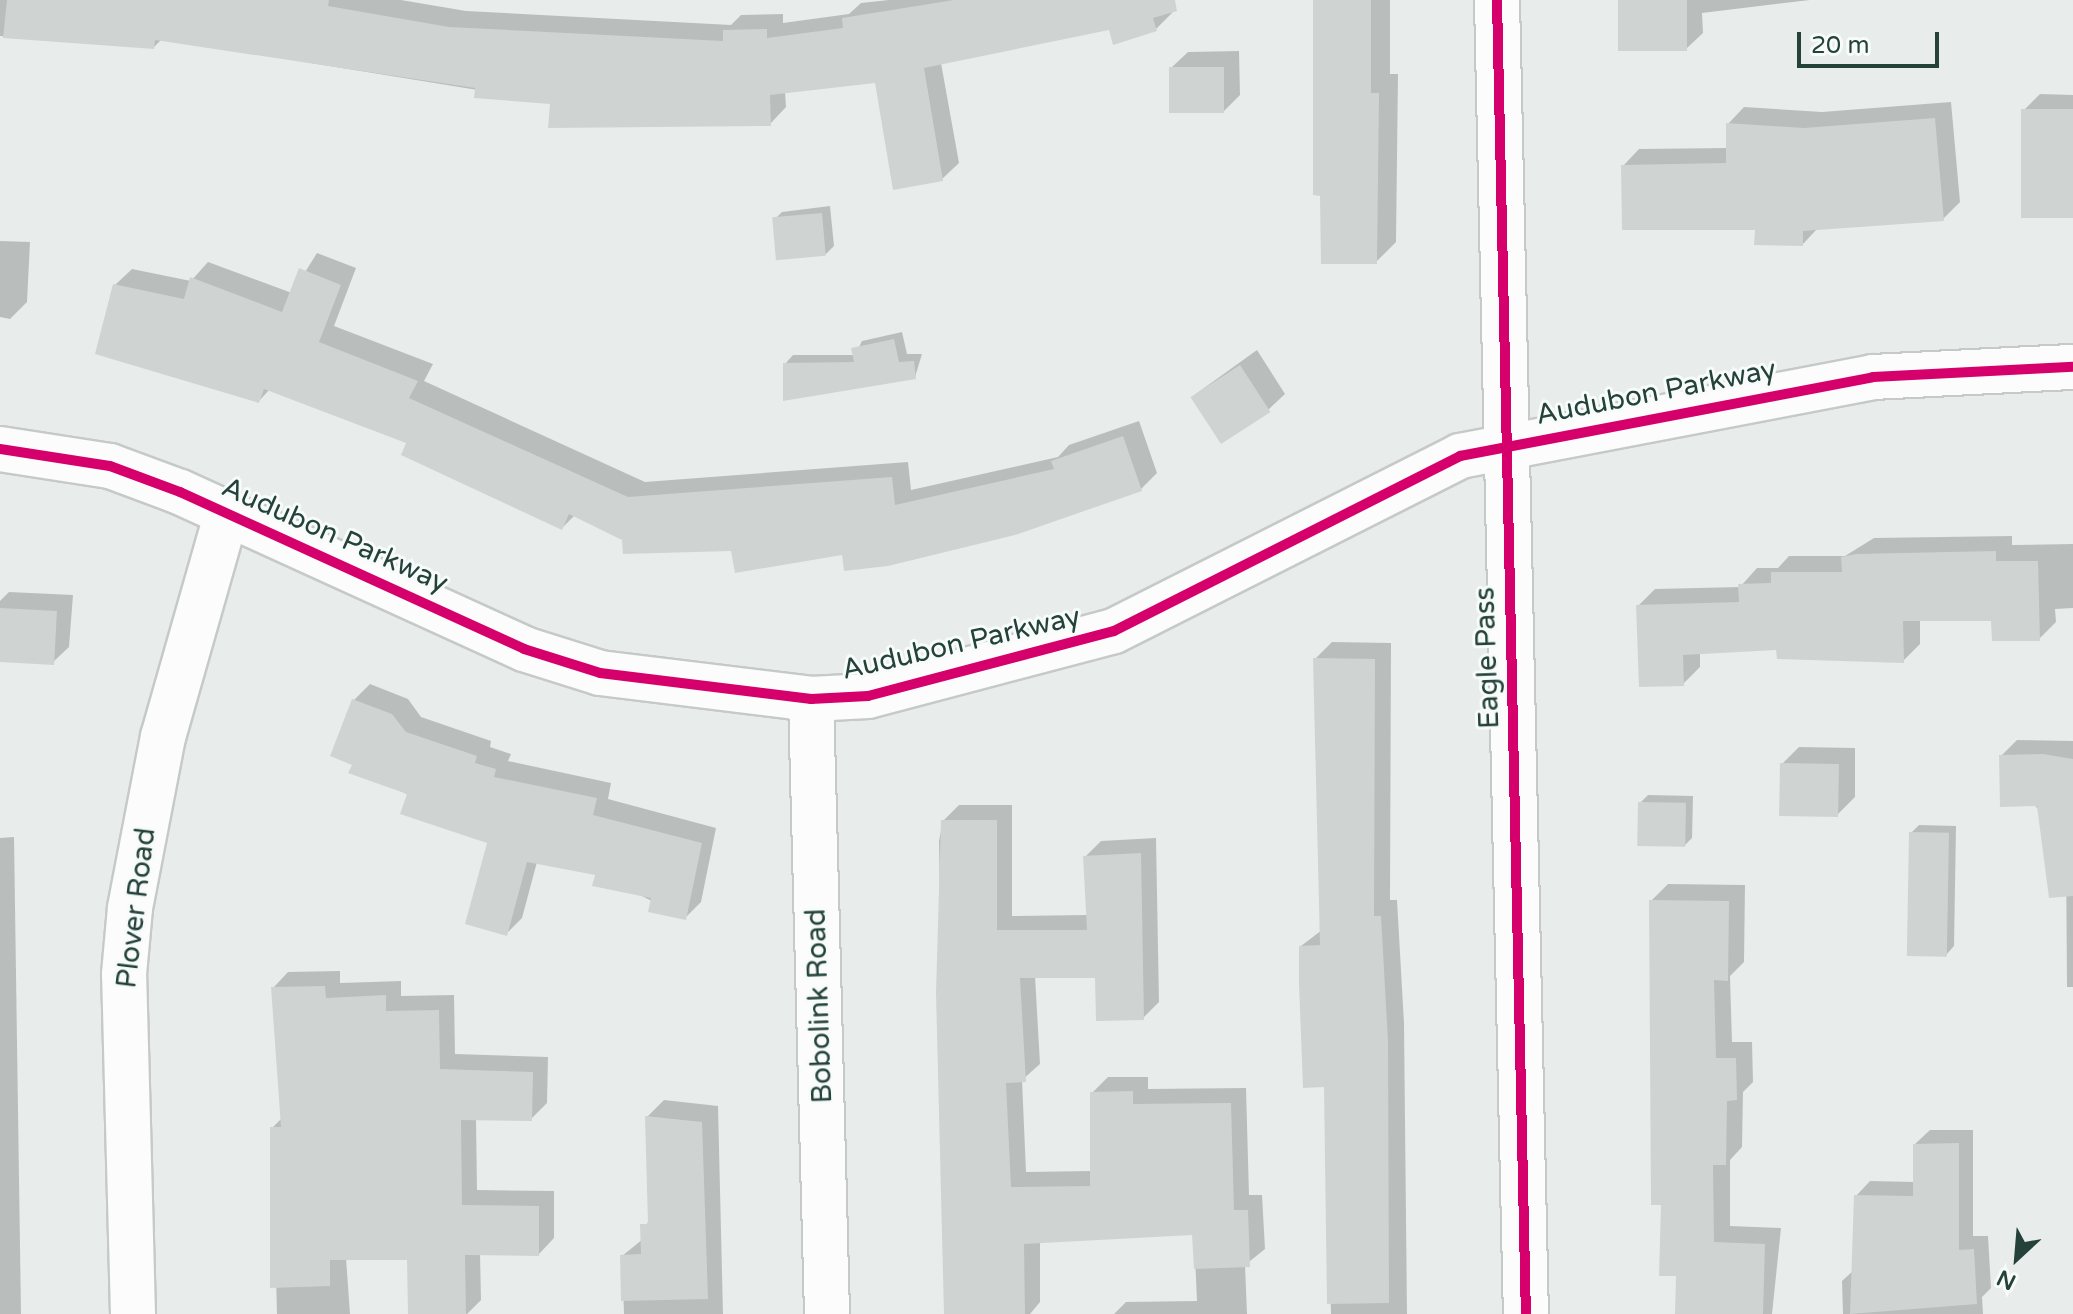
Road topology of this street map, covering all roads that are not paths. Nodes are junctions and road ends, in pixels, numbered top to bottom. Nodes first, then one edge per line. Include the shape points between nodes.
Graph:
1 (1497, 0) edge
2 (2073, 367) edge
3 (1507, 444) junction
4 (0, 449) edge
5 (227, 512) junction
6 (811, 699) junction
7 (133, 1314) edge
8 (827, 1314) edge
9 (1526, 1314) edge

1 - 3 street, Eagle Pass
2 - 3 street, Audubon Parkway via 1873,377
3 - 6 street, Audubon Parkway via 1377,492 1114,631 883,693
3 - 9 street, Eagle Pass
4 - 5 street, Audubon Parkway via 110,466
5 - 6 street, Audubon Parkway via 524,649 693,690
5 - 7 street, Plover Road via 163,737 130,908 124,974
6 - 8 street, Bobolink Road

